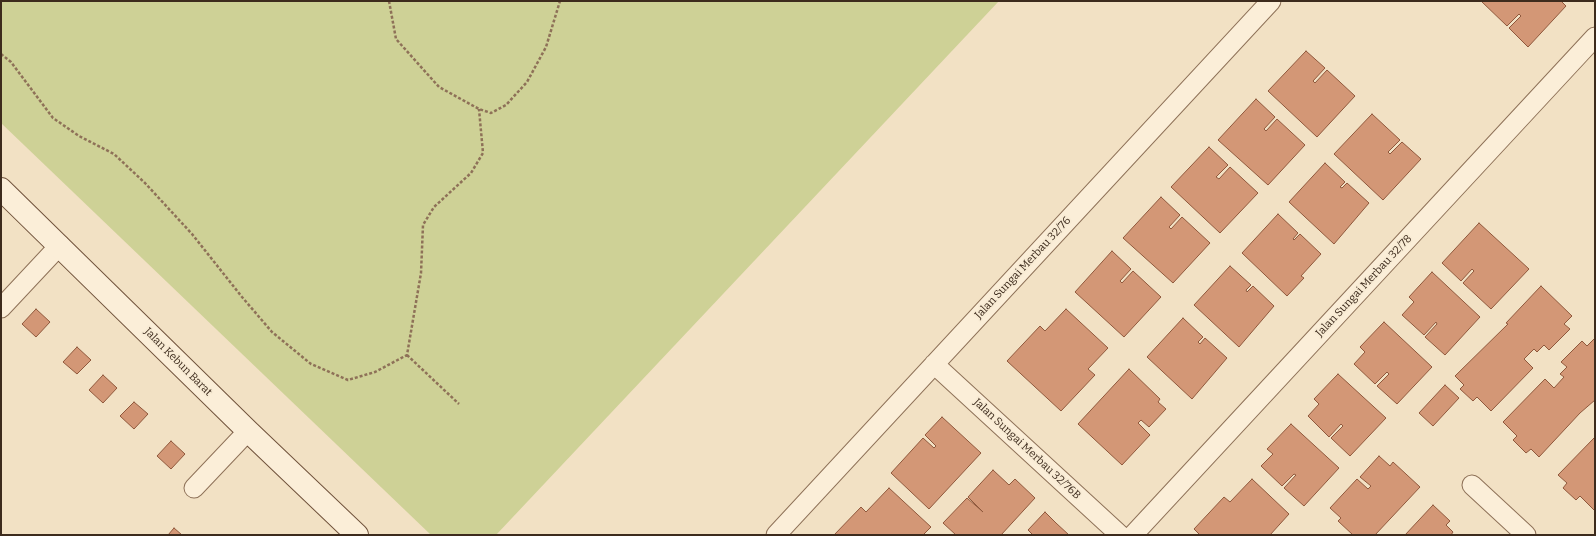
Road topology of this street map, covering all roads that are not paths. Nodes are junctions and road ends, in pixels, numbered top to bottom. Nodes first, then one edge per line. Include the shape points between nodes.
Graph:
1 (1271, 1) edge
2 (1595, 38) edge
3 (1, 189) edge
4 (60, 245) junction
5 (1, 308) edge
6 (934, 364) junction
7 (248, 431) junction
8 (1472, 485) dead end
9 (194, 488) dead end
10 (357, 535) edge
11 (776, 535) edge
12 (1120, 535) edge
13 (1133, 535) edge
14 (1526, 535) edge

1 - 6 street, Jalan Sungai Merbau 32/76
2 - 13 street, Jalan Sungai Merbau 32/78
3 - 4 main road, Jalan Kebun Barat
4 - 5 street
4 - 7 main road, Jalan Kebun Barat
6 - 11 street, Jalan Sungai Merbau 32/76
6 - 12 street, Jalan Sungai Merbau 32/76B
7 - 9 street
7 - 10 main road, Jalan Kebun Barat
8 - 14 street

